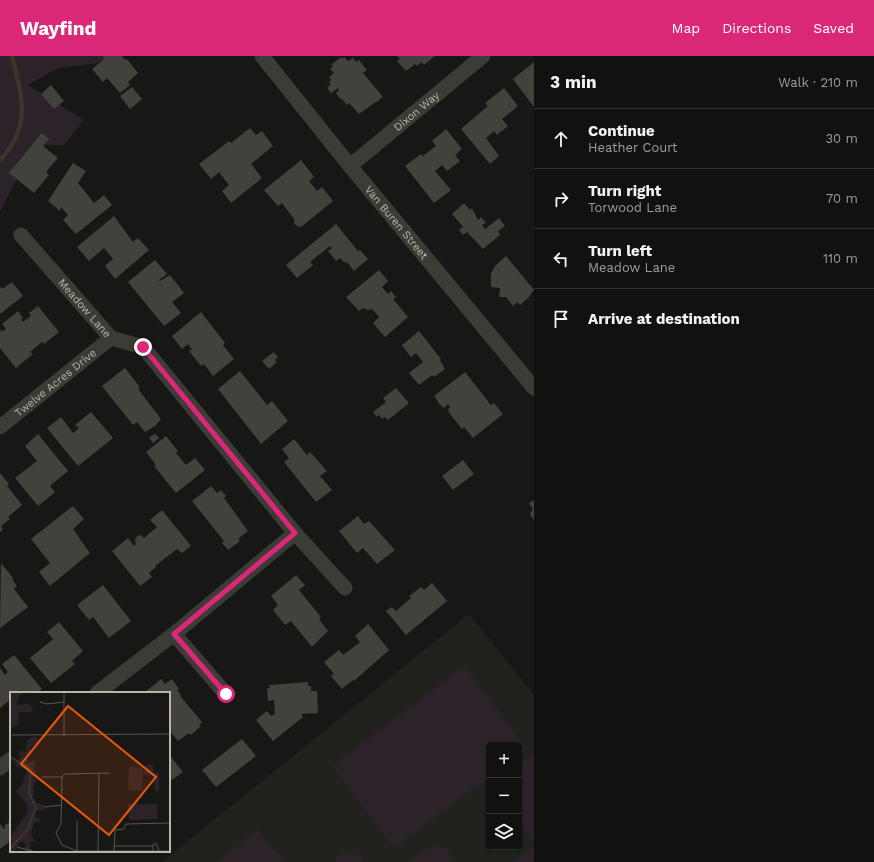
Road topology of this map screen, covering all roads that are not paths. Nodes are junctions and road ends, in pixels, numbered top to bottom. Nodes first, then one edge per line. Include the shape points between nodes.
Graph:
1 (262, 56) edge
2 (483, 56) edge
3 (350, 166) junction
4 (21, 235) dead end
5 (111, 338) junction
6 (534, 388) edge
7 (0, 427) edge
8 (295, 533) junction
9 (345, 588) dead end
10 (174, 634) junction
11 (98, 692) edge
12 (226, 694) dead end
13 (10, 760) edge
14 (0, 768) edge

1 - 3 street, Van Buren Street
2 - 3 street, Dixon Way
3 - 6 street, Van Buren Street
4 - 5 street, Meadow Lane
5 - 7 street, Twelve Acres Drive
5 - 8 street, Meadow Lane via 143,347
8 - 9 street, Meadow Lane
8 - 10 street
10 - 11 street
10 - 12 street
13 - 14 street

